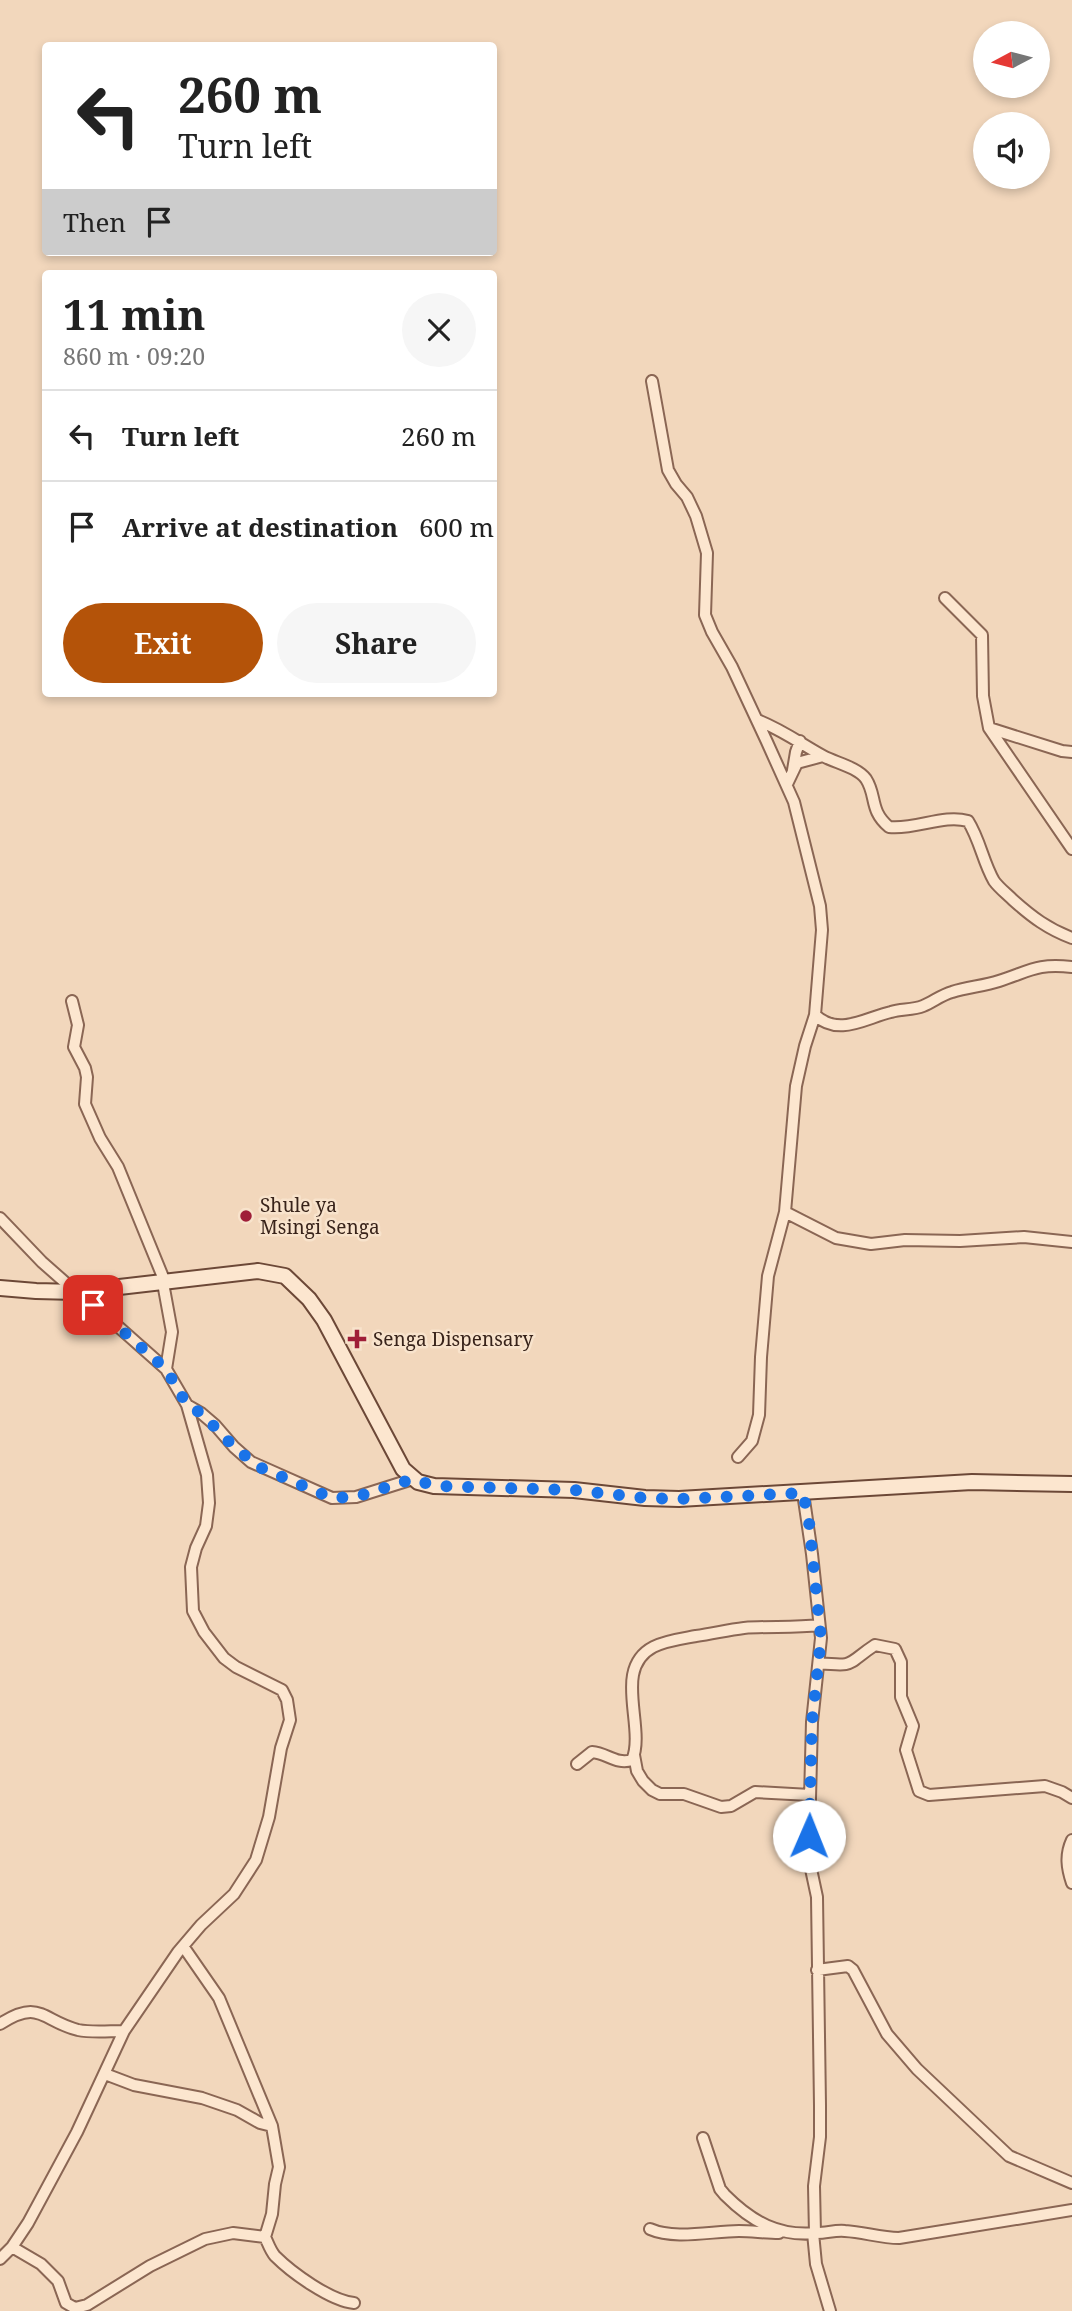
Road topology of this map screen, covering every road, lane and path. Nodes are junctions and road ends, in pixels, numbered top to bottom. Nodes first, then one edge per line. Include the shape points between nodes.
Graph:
1 (652, 381) dead end
2 (945, 598) dead end
3 (757, 720) junction
4 (989, 728) junction
5 (800, 741) junction
6 (1072, 752) edge
7 (823, 756) junction
8 (793, 770) junction
9 (787, 784) junction
10 (1072, 849) edge
11 (1072, 938) edge
12 (1072, 967) edge
13 (72, 1001) dead end
14 (815, 1015) junction
15 (785, 1212) junction
16 (0, 1219) edge
17 (1072, 1242) edge
18 (164, 1283) junction
19 (0, 1288) edge
20 (77, 1291) junction
21 (166, 1369) junction
22 (187, 1405) junction
23 (738, 1457) dead end
24 (413, 1479) junction
25 (1072, 1484) edge
26 (803, 1493) junction
27 (819, 1625) junction
28 (819, 1663) junction
29 (634, 1755) junction
30 (577, 1763) dead end
31 (810, 1795) junction
32 (1072, 1798) edge
33 (1072, 1840) edge
34 (1072, 1883) edge
35 (183, 1946) junction
36 (817, 1970) junction
37 (0, 2024) edge
38 (124, 2031) junction
39 (105, 2074) junction
40 (272, 2126) junction
41 (703, 2138) dead end
42 (1072, 2183) edge
43 (1072, 2210) edge
44 (650, 2229) dead end
45 (782, 2233) junction
46 (814, 2233) junction
47 (265, 2236) junction
48 (12, 2247) junction
49 (0, 2259) edge
50 (354, 2303) dead end
51 (830, 2311) edge

1 - 3 street via 668,470 696,516 707,553 705,615
2 - 4 street via 982,635
3 - 5 street
3 - 9 street
4 - 6 street
4 - 10 street
5 - 7 street
5 - 8 street
7 - 8 street via 797,763
7 - 11 street via 866,780 875,810 889,827 923,826 948,819 968,821 1001,889 1034,919
8 - 9 street
9 - 14 street via 820,906
12 - 14 street via 1032,968 862,1023 831,1025
13 - 18 street via 78,1025 74,1047 87,1077 85,1104 118,1167
14 - 15 street via 796,1086
15 - 17 street via 836,1238 871,1244 1024,1237
15 - 23 street via 768,1276 759,1415 752,1441
16 - 20 street
18 - 20 street
18 - 21 street via 172,1332
18 - 24 street via 248,1271 285,1276 324,1320 403,1469
19 - 20 street
20 - 21 street
21 - 22 street
22 - 24 street via 215,1425 251,1462 332,1498 356,1497
22 - 35 street via 207,1475 209,1503 191,1567 193,1611 224,1658 282,1690 290,1720 256,1860 234,1894
24 - 26 street via 434,1486 574,1490 638,1498
25 - 26 street via 972,1482
26 - 27 street
27 - 28 street
27 - 29 street via 710,1632 652,1647 639,1658 633,1678
28 - 31 street
28 - 32 street via 846,1666 875,1644 895,1649 901,1661 901,1698 913,1726 906,1750 919,1791 927,1795 1035,1786 1062,1791
29 - 30 street via 621,1762 592,1752
29 - 31 street via 643,1781 660,1794 684,1794 721,1807 755,1792
31 - 36 street
33 - 34 street via 1067,1861
35 - 38 street
35 - 40 street via 219,1998
36 - 42 street via 853,1969 887,2034 918,2069 1009,2156
36 - 46 street via 820,2114
37 - 38 street via 31,2011 80,2030
38 - 39 street
39 - 40 street via 134,2085 202,2098
39 - 48 street
40 - 47 street via 279,2166
41 - 45 street via 720,2189
43 - 46 street via 899,2238 844,2231
44 - 45 street via 676,2234
45 - 46 street
46 - 51 street via 816,2264
47 - 48 street via 233,2233 205,2239 75,2308 66,2303 58,2281 41,2264
47 - 50 street via 275,2256 301,2276 331,2296
48 - 49 street

